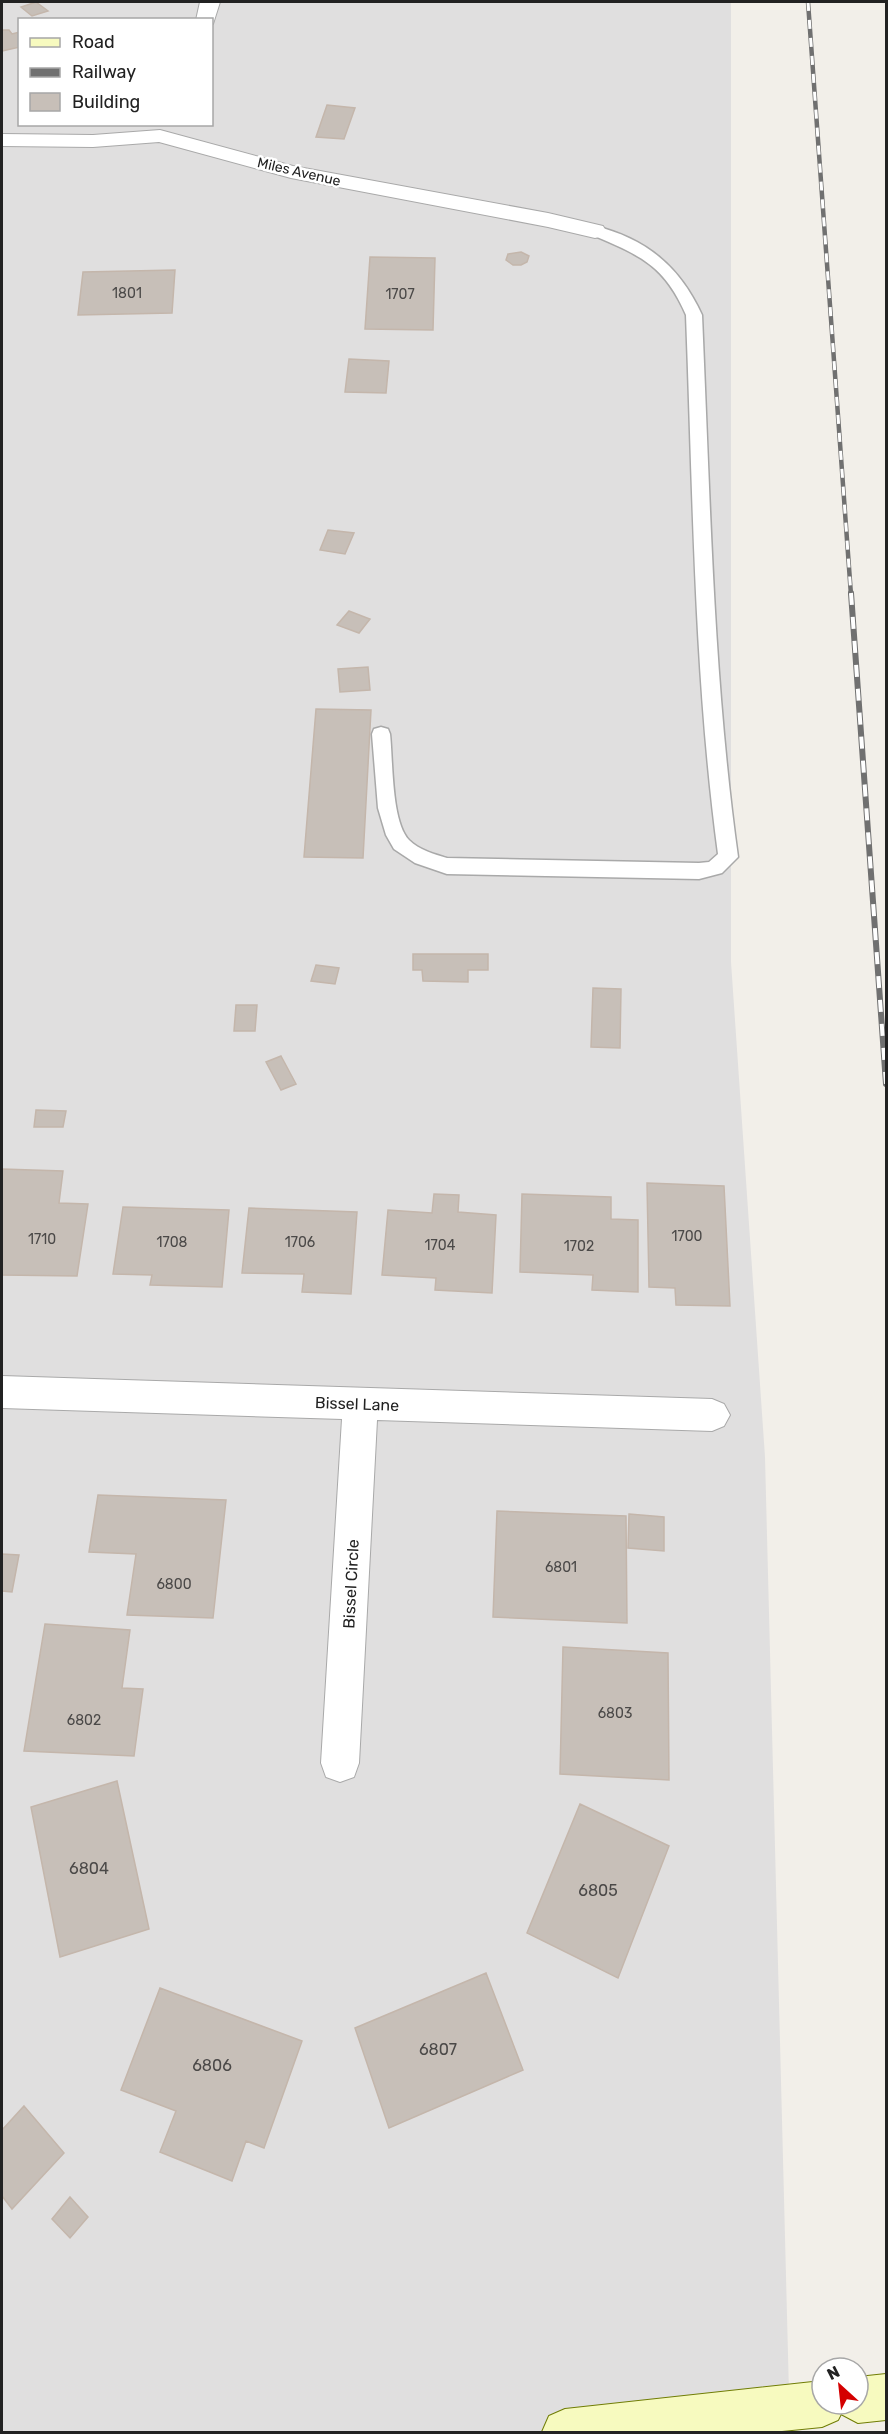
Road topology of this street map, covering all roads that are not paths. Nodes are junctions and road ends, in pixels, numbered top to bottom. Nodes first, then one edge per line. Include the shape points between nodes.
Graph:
1 (210, 2) edge
2 (206, 18) edge
3 (176, 126) edge
4 (160, 136) junction
5 (2, 140) edge
6 (595, 231) joint
7 (381, 734) dead end
8 (2, 1392) edge
9 (360, 1404) junction
10 (712, 1415) dead end
11 (340, 1763) dead end
12 (886, 2397) edge
13 (870, 2399) edge
14 (810, 2405) edge
15 (565, 2433) edge

1 - 2 street
3 - 4 street
4 - 5 street, Miles Avenue via 93,141
4 - 6 street, Miles Avenue via 291,172
6 - 7 lane via 655,258 685,290 694,315 706,610 728,857 715,868 699,871 447,866 425,859 401,844 391,826
8 - 9 street, Bissel Lane
9 - 10 street, Bissel Lane
9 - 11 street, Bissel Circle
12 - 13 main road
14 - 15 main road

